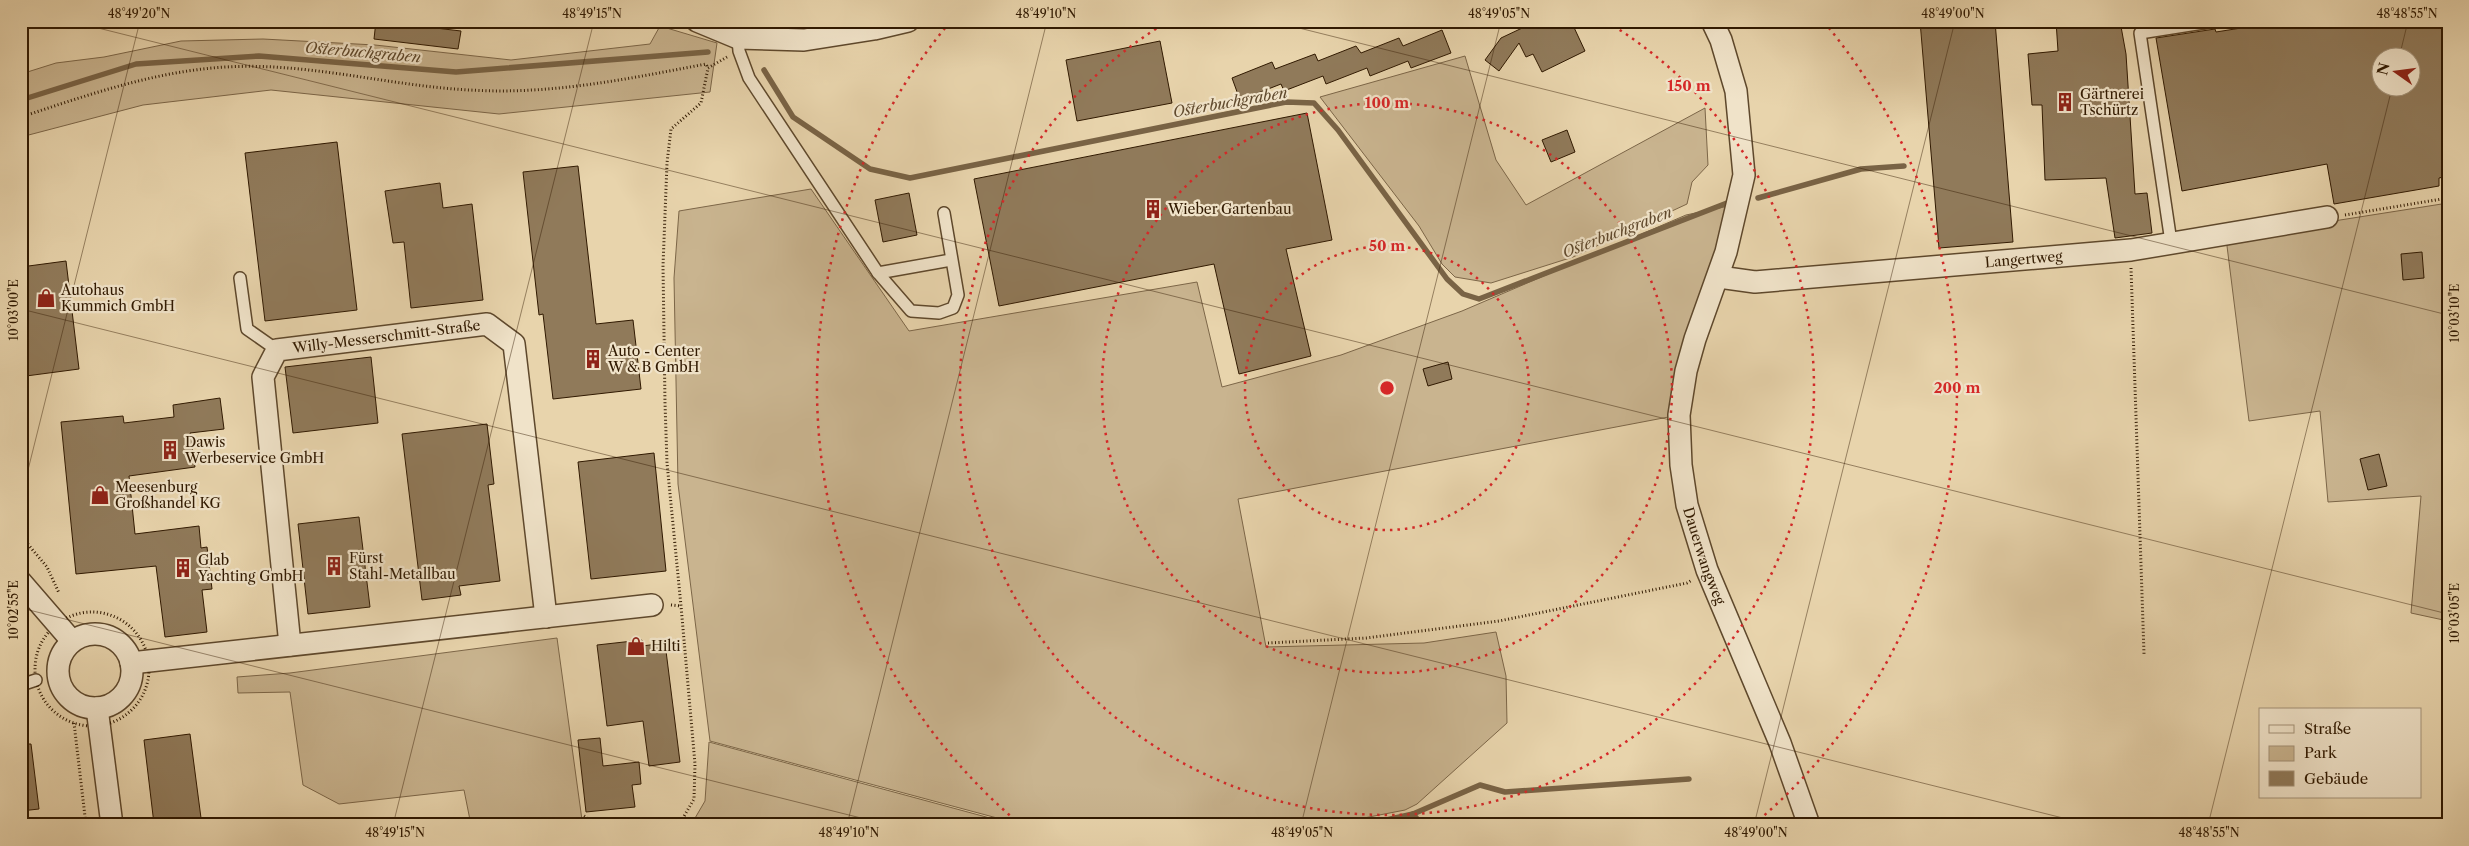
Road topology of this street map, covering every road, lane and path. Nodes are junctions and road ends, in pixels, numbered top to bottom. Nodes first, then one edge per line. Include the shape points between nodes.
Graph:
1 (697, 21) edge
2 (908, 21) edge
3 (1712, 21) edge
4 (2216, 21) edge
5 (739, 44) junction
6 (708, 68) junction
7 (21, 117) edge
8 (2448, 198) edge
9 (944, 213) dead end
10 (2327, 217) joint
11 (2171, 242) junction
12 (2131, 250) junction
13 (951, 260) junction
14 (878, 273) junction
15 (1718, 277) junction
16 (240, 278) dead end
17 (277, 350) junction
18 (21, 536) edge
19 (1707, 570) junction
20 (21, 582) edge
21 (62, 600) dead end
22 (652, 605) joint
23 (681, 606) junction
24 (63, 616) junction
25 (546, 617) junction
26 (72, 641) junction
27 (1268, 643) dead end
28 (290, 645) junction
29 (2144, 654) dead end
30 (140, 662) junction
31 (36, 680) junction
32 (21, 685) edge
33 (99, 717) junction
34 (74, 723) junction
35 (584, 816) dead end
36 (86, 825) edge
37 (112, 825) edge
38 (598, 825) edge
39 (680, 825) edge
40 (1810, 825) edge

1 - 5 street
2 - 5 street via 804,40
3 - 15 street, Dauerwangweg via 1736,91 1744,175
4 - 11 lane via 2140,33
5 - 6 path
5 - 14 lane via 748,78
6 - 7 path via 706,64 608,83 538,91 469,90 269,67 226,67 174,73 117,86
6 - 23 path via 701,103 671,129 667,163 662,266 667,463
8 - 10 path
9 - 13 lane
10 - 11 street, Langertweg
11 - 12 street, Langertweg
12 - 15 street, Langertweg via 1755,282
12 - 29 path
13 - 14 lane
13 - 14 lane via 958,295 953,308 939,313 911,311
15 - 19 street, Dauerwangweg via 1692,347 1679,415 1687,505
16 - 17 lane via 247,329
17 - 25 street, Willy-Messerschmitt-Straße via 487,324 514,344
17 - 28 street, Willy-Messerschmitt-Straße via 263,377
18 - 21 path via 47,567
19 - 27 path via 1687,583 1500,622 1366,638
19 - 40 street, Dauerwangweg via 1780,743
20 - 24 street
22 - 23 path
22 - 25 street
23 - 39 path via 695,764 694,800
24 - 26 street
24 - 30 path via 86,612 104,613 120,619 134,630 144,645
24 - 31 path via 42,642 36,660
25 - 28 street
26 - 30 street via 88,634 100,634 115,640
26 - 33 street via 63,650 58,664 58,680 74,702
28 - 30 street
30 - 33 street via 125,692
30 - 33 path via 148,680 132,710 118,720
31 - 32 lane
31 - 34 path via 43,698 56,713
33 - 34 path
33 - 37 street
34 - 36 path
35 - 38 path

